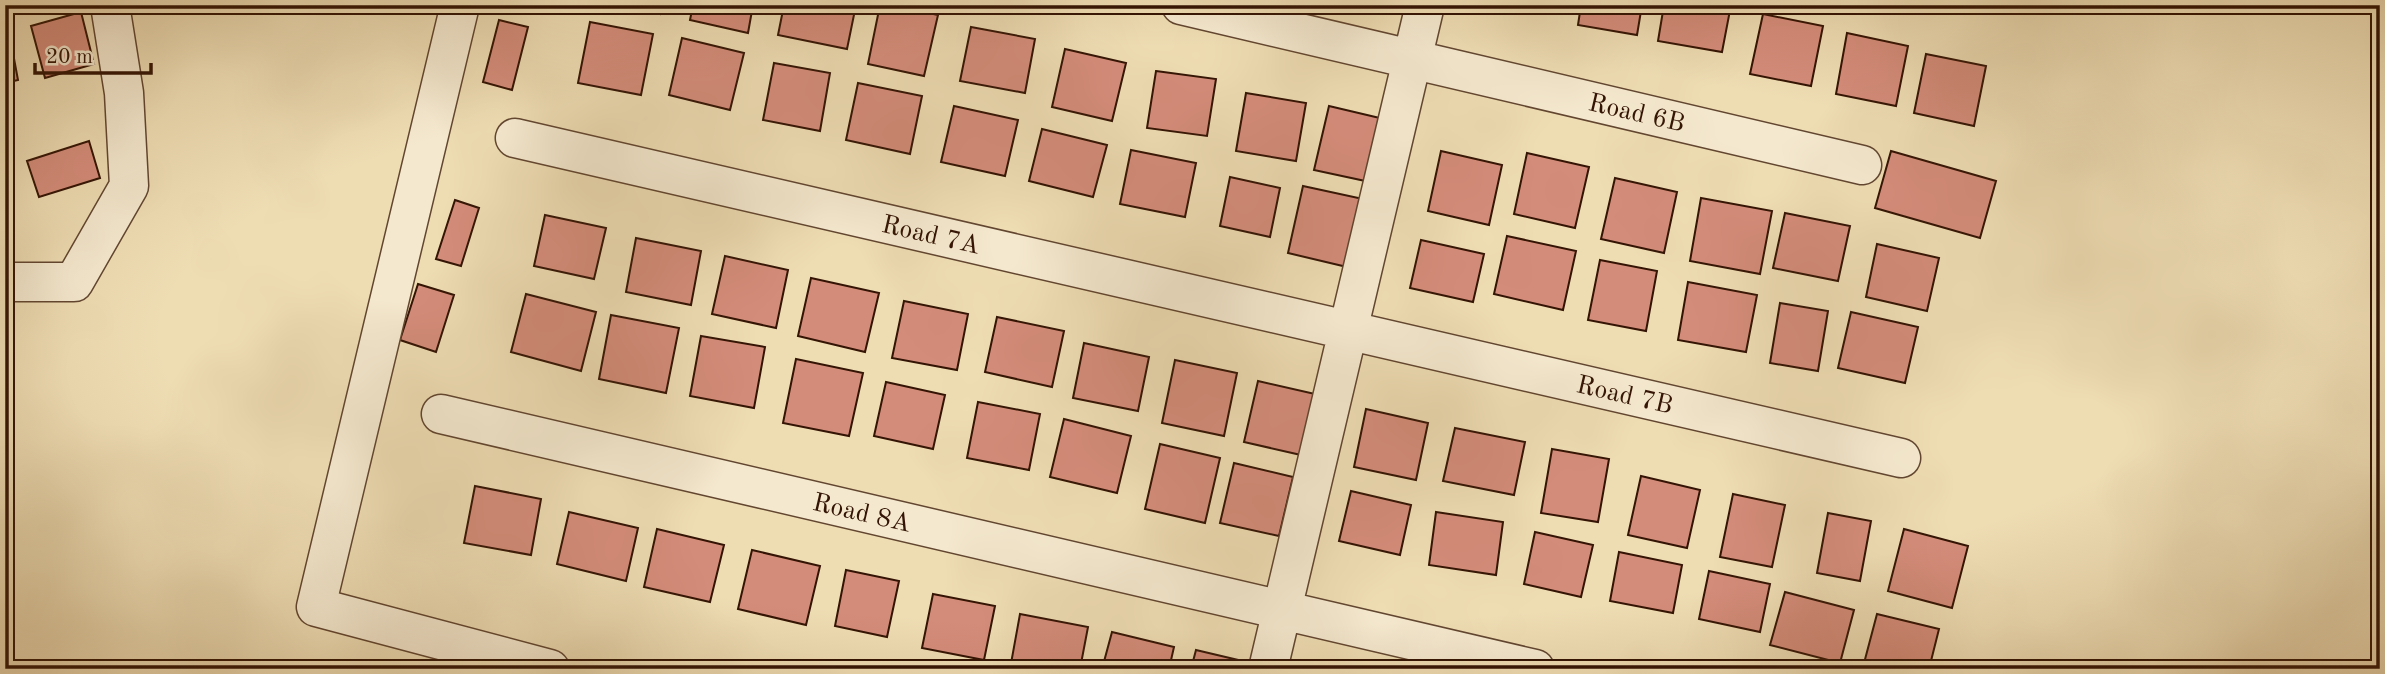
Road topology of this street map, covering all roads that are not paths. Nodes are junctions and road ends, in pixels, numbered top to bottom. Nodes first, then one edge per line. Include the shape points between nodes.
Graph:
1 (110, 5) edge
2 (460, 5) edge
3 (1181, 5) edge
4 (1425, 5) edge
5 (1412, 60) junction
6 (515, 138) dead end
7 (1862, 165) dead end
8 (5, 282) edge
9 (1348, 329) junction
10 (441, 414) dead end
11 (1901, 458) dead end
12 (1282, 610) junction
13 (550, 669) edge
14 (1268, 669) edge
15 (1535, 669) edge

1 - 8 street via 124,93 129,186 74,282
2 - 13 street via 316,607
3 - 5 street, Road 6B
4 - 5 street
5 - 7 street, Road 6B
5 - 9 street
6 - 9 street, Road 7A
9 - 11 street, Road 7B
9 - 12 street
10 - 12 street, Road 8A
12 - 14 street
12 - 15 street, Road 8A

